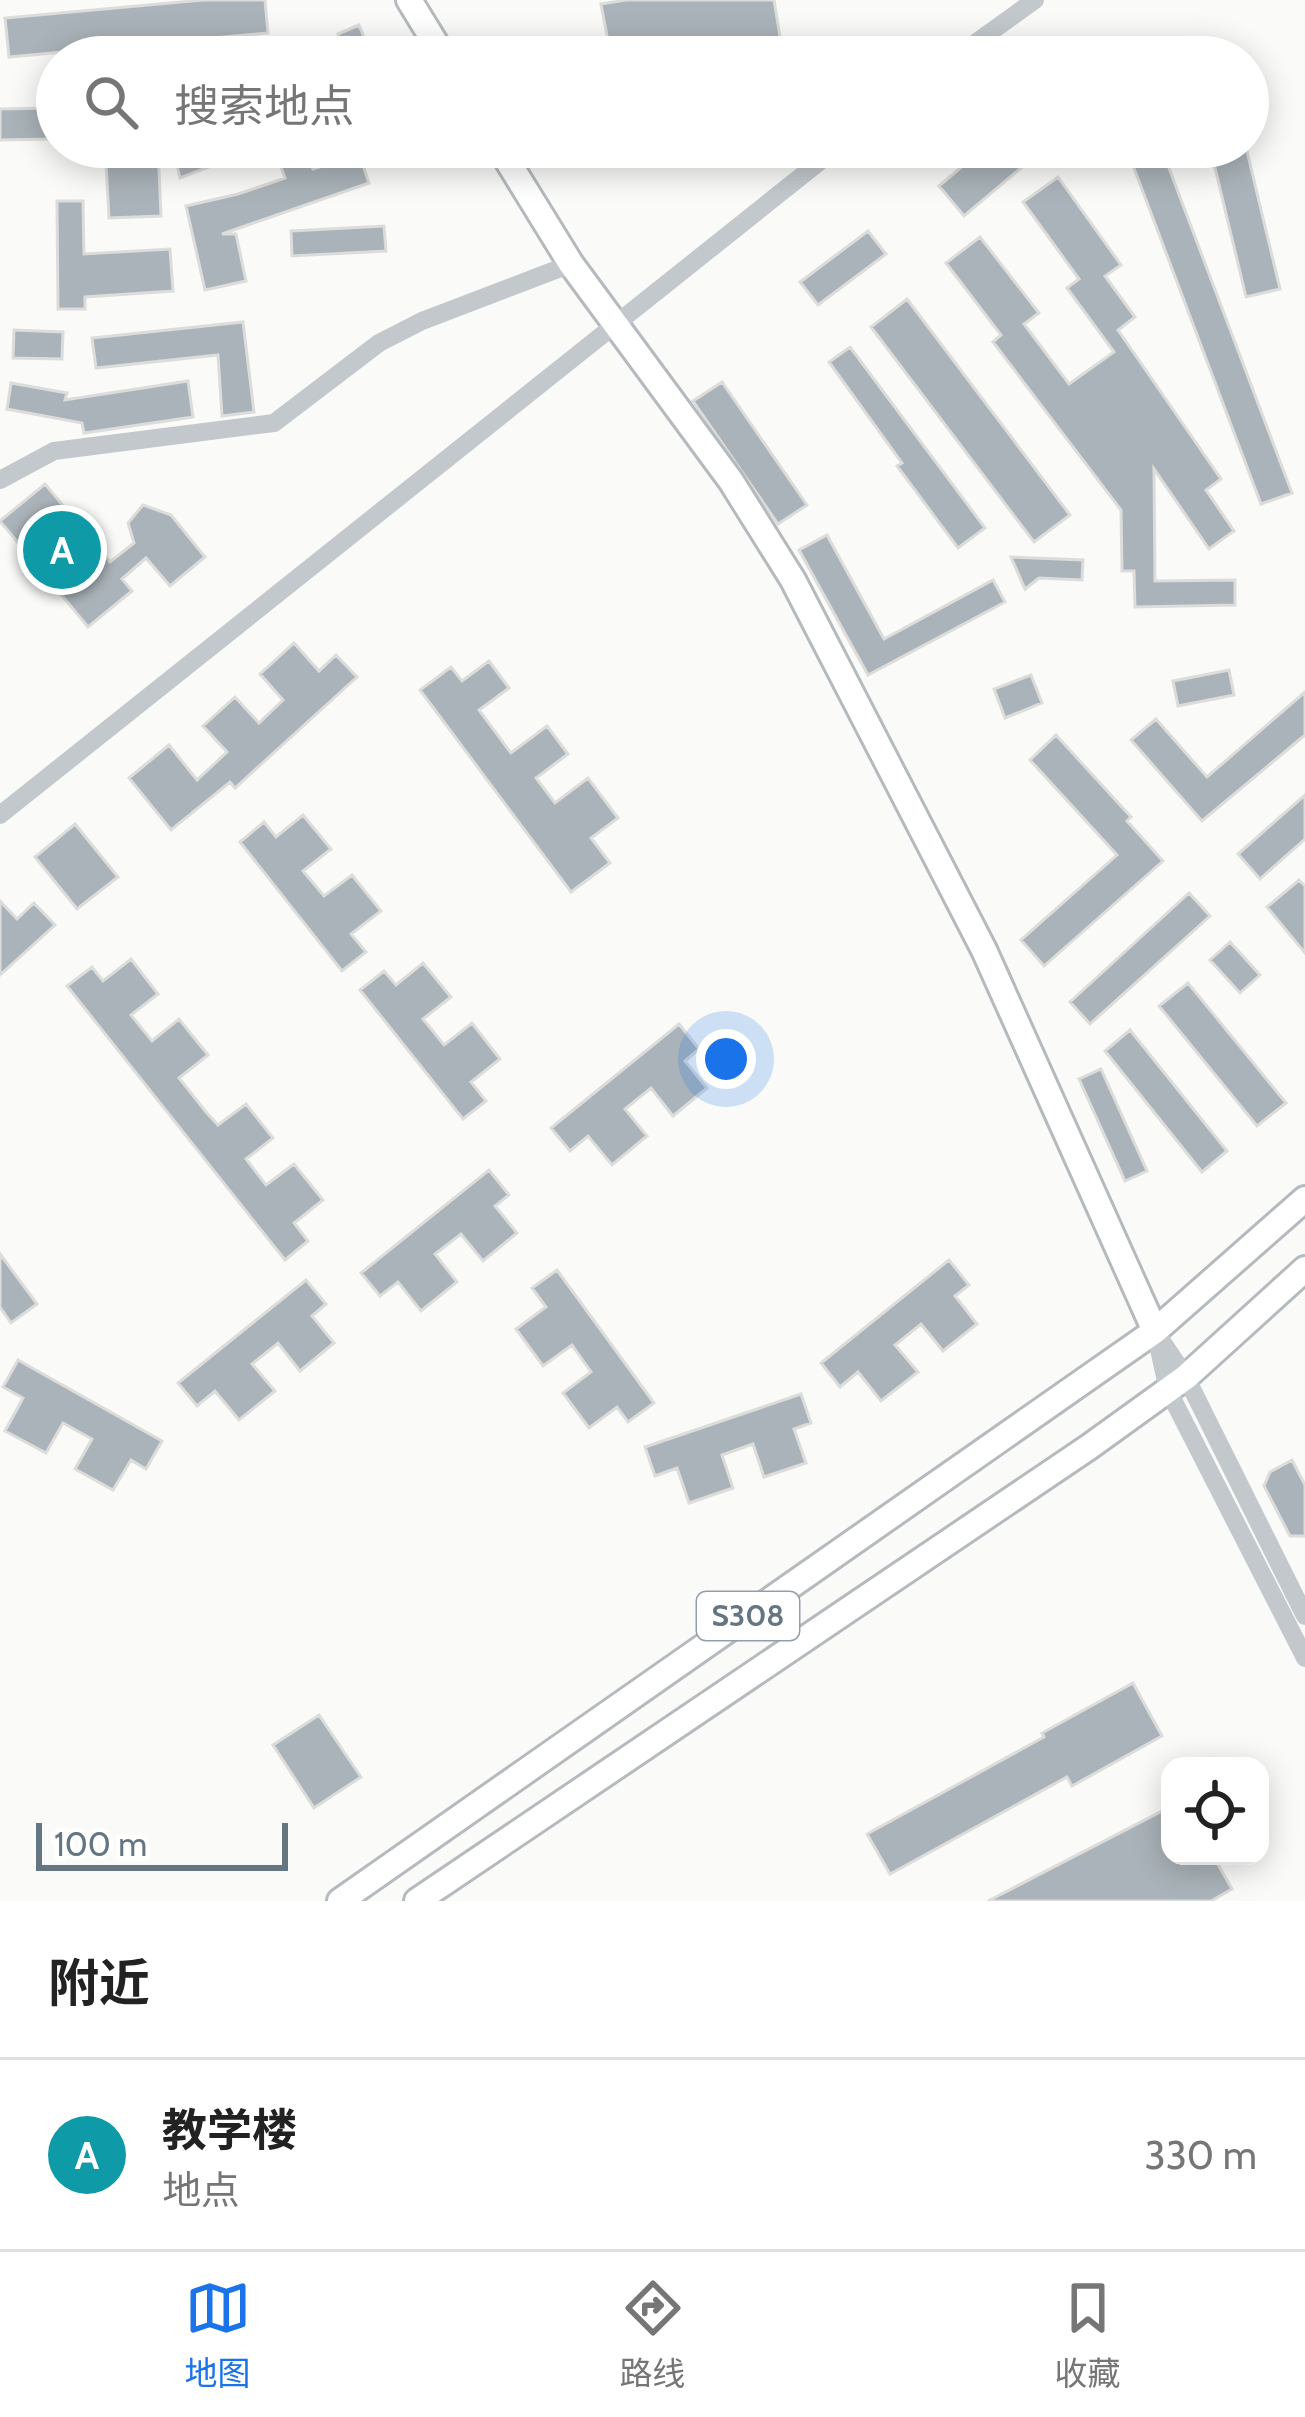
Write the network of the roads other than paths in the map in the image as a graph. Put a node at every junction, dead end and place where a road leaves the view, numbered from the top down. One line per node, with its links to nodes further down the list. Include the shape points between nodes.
1 (410, 0): 3 (main road)
2 (1035, 0): 4 (street)
3 (431, 36)
4 (985, 36)
5 (513, 168): 7 (main road)
6 (812, 168): 8 (street)
7 (571, 264): 8 (main road); 9 (street, via 379,343 274,423 54,452)
8 (615, 324): 10 (street); 13 (main road, via 793,580 984,950)
9 (0, 480)
10 (0, 815)
11 (1305, 1198): 13 (main road, S308)
12 (1305, 1269): 14 (main road, S308)
13 (1155, 1331): 14 (street); 17 (main road, S308)
14 (1177, 1383): 15 (street); 16 (street); 18 (main road, S308)
15 (1305, 1616)
16 (1305, 1658)
17 (340, 1901)
18 (417, 1901)

